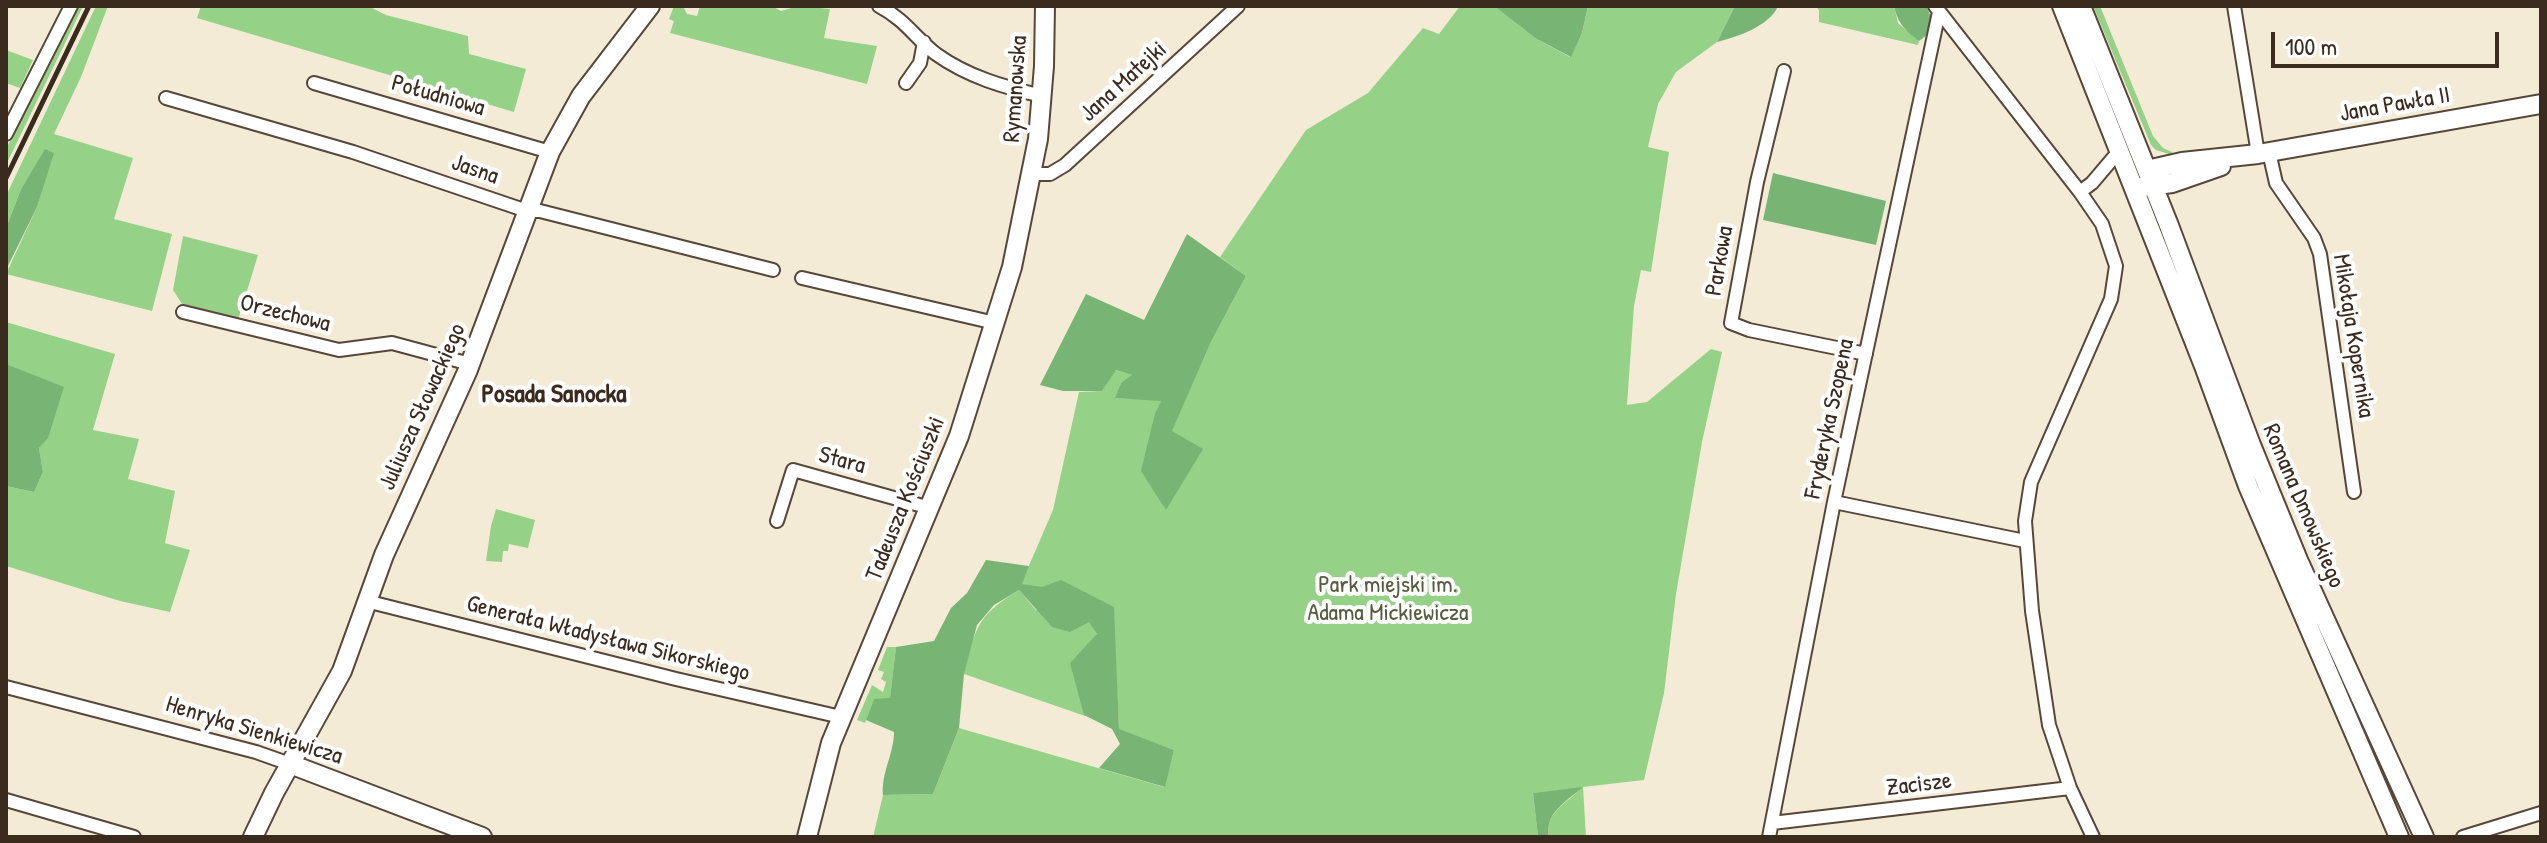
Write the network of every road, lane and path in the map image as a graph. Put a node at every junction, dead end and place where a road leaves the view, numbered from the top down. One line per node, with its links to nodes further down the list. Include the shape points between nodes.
1 (71, 6): 17 (street)
2 (650, 6): 19 (street, Juliusza Słowackiego, via 581,96)
3 (879, 6): 10 (street, via 898,16)
4 (1045, 6): 14 (street, Rymanowska)
5 (1238, 6): 21 (street, Jana Matejki, via 1065,165 1050,174)
6 (2062, 6): 18 (street, Romana Dmowskiego)
7 (2081, 6): 22 (street, Romana Dmowskiego)
8 (2234, 6): 20 (street, Mikołaja Kopernika)
9 (1937, 9): 24 (street); 30 (street, Fryderyka Szopena)
10 (924, 42): 13 (street, via 920,63); 14 (street, via 988,82)
11 (1784, 71): 30 (street, Parkowa, via 1731,323)
12 (314, 83): 19 (street, Południowa)
13 (906, 83)
14 (1042, 96): 21 (street, Rymanowska)
15 (166, 98): 25 (street, Jasna, via 353,152)
16 (2541, 104): 20 (street, Jana Pawła II)
17 (6, 134)
18 (2120, 150): 23 (street, Romana Dmowskiego); 24 (street)
19 (550, 152): 25 (street, Juliusza Słowackiego)
20 (2263, 153): 22 (street, Jana Pawła II); 32 (street, Mikołaja Kopernika, via 2320,254)
21 (1032, 174): 29 (street, Tadeusza Kościuszki)
22 (2151, 179): 23 (street); 52 (street, Romana Dmowskiego, via 2292,545)
23 (2134, 187): 51 (street, Romana Dmowskiego, via 2248,486)
24 (2080, 192): 36 (street, via 2102,224 2116,266 2111,299 2031,482)
25 (527, 211): 26 (street, Jasna); 31 (street, Juliusza Słowackiego)
26 (773, 270)
27 (802, 278): 29 (street)
28 (183, 312): 31 (street, Orzechowa, via 339,350 392,343)
29 (995, 323): 34 (street, Tadeusza Kościuszki)
30 (1866, 354): 33 (street, Fryderyka Szopena)
31 (470, 364): 37 (street, Juliusza Słowackiego)
32 (2354, 492)
33 (1834, 502): 36 (street); 44 (street, Fryderyka Szopena)
34 (930, 508): 35 (street, Stara, via 793,470); 39 (street, Tadeusza Kościuszki)
35 (777, 521)
36 (2025, 541): 41 (street, via 2049,725)
37 (366, 601): 39 (street, Generała Władysława Sikorskiego); 40 (street, Juliusza Słowackiego, via 342,671)
38 (6, 687): 40 (street, Henryka Sienkiewicza)
39 (841, 717): 48 (street, Tadeusza Kościuszki, via 826,755)
40 (290, 764): 46 (street, Juliusza Słowackiego); 47 (street, Henryka Sienkiewicza)
41 (2070, 788): 44 (street, Zacisze); 50 (street)
42 (6, 800): 45 (street)
43 (2541, 813): 53 (street)
44 (1772, 823): 49 (street, Fryderyka Szopena)
45 (134, 837)
46 (253, 837)
47 (482, 837)
48 (807, 837)
49 (1769, 837)
50 (2093, 837)
51 (2399, 837)
52 (2424, 837)
53 (2463, 837)

